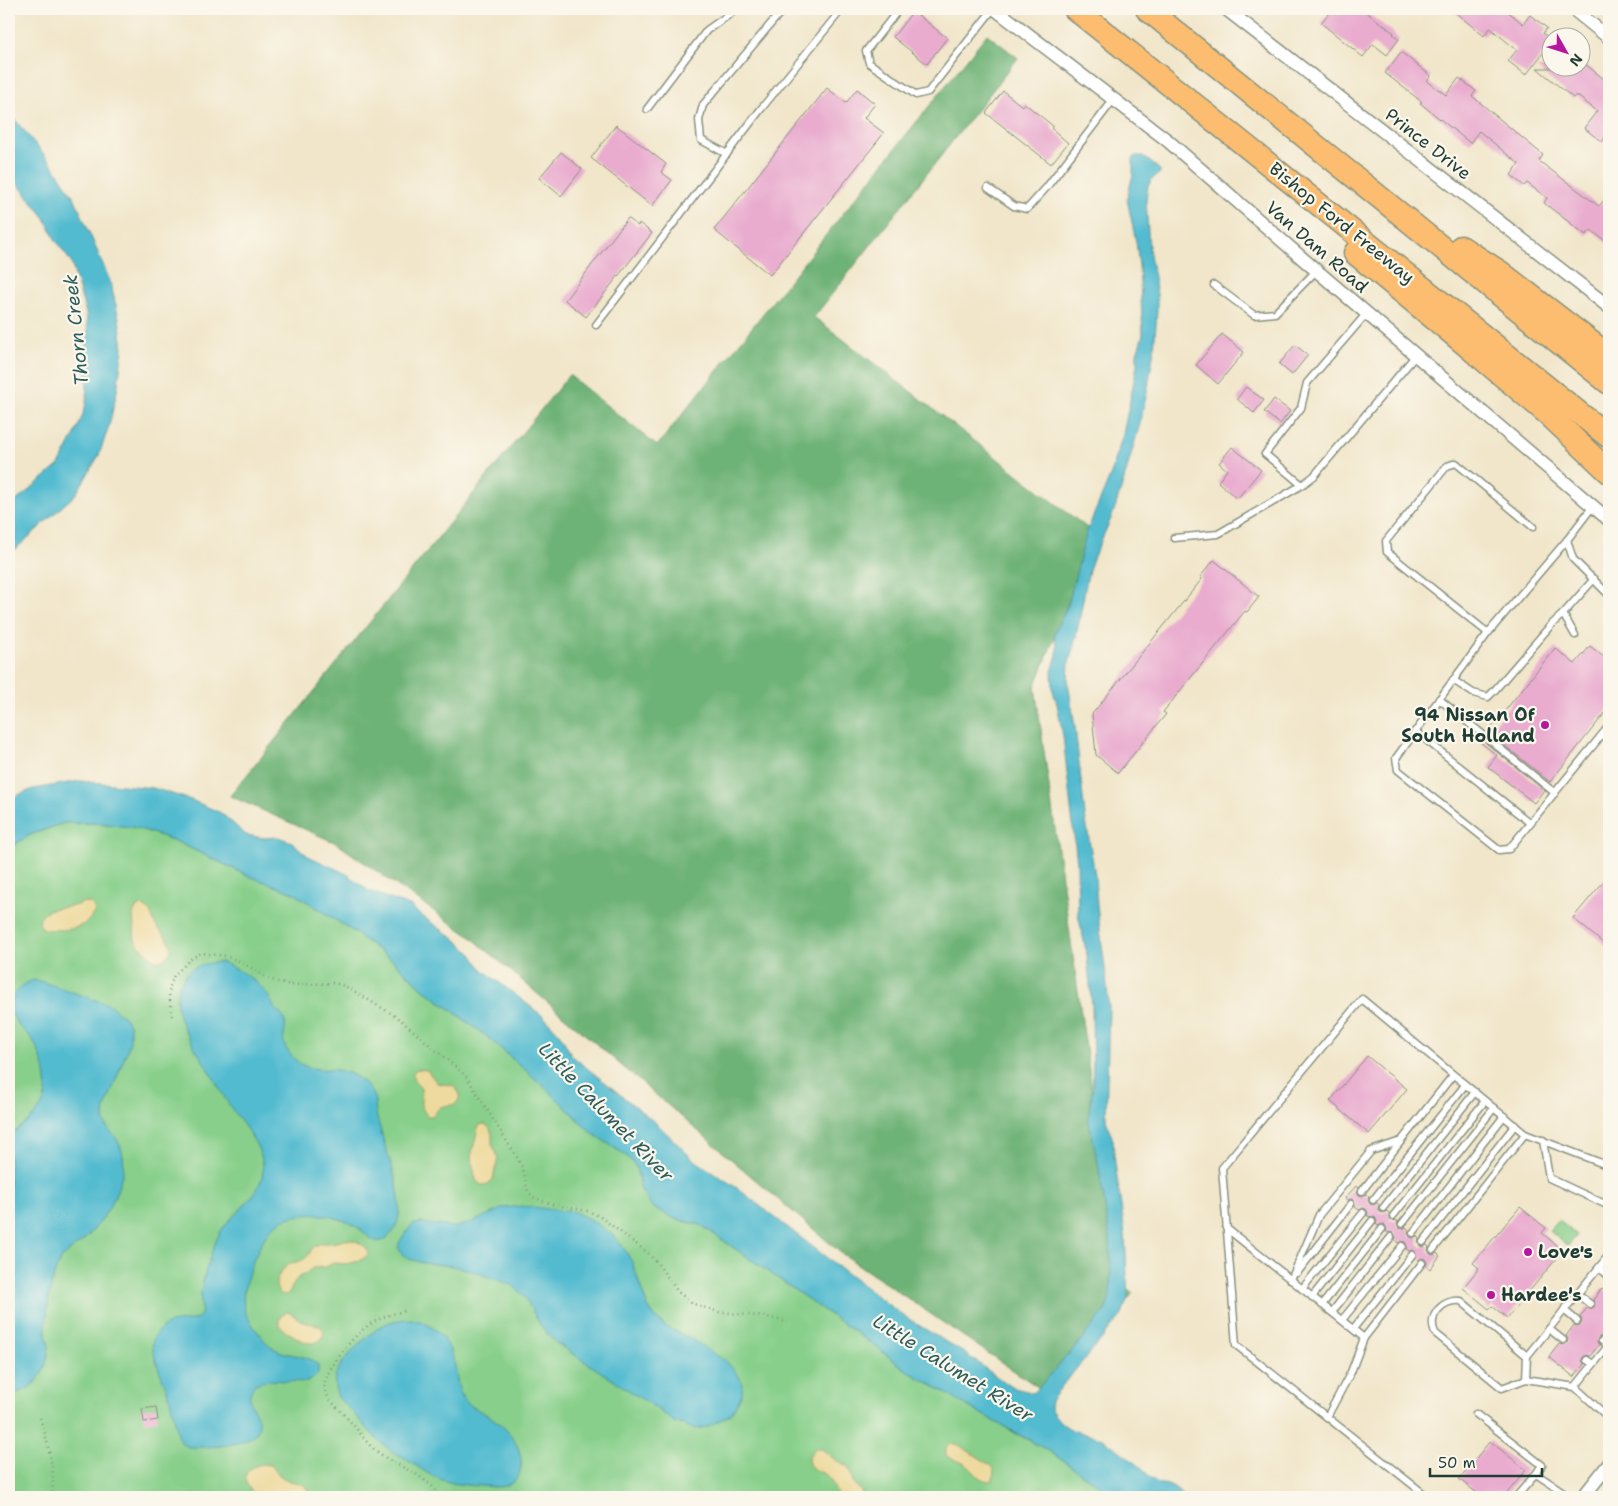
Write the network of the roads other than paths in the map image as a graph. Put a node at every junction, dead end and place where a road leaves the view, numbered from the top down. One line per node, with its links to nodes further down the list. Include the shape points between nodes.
1 (737, 9): 12 (lane, via 707,30)
2 (789, 9): 13 (lane, via 779,14 703,105 699,120 701,140)
3 (842, 9): 13 (lane)
4 (899, 9): 5 (lane, via 866,51 869,63 916,95 928,92)
5 (994, 9): 11 (street, Van Dam Road)
6 (1075, 9): 14 (highway, Bishop Ford Freeway)
7 (1147, 9): 16 (highway)
8 (1226, 9): 19 (street, Prince Drive)
9 (1573, 9): 10 (street)
10 (1609, 38)
11 (1114, 99): 15 (lane, via 1028,209 1014,206); 17 (street, Van Dam Road, via 1167,140)
12 (647, 109)
13 (727, 154): 21 (lane)
14 (1278, 172): 25 (highway, Bishop Ford Freeway); 26 (highway, via 1357,255 1540,408)
15 (988, 188)
16 (1372, 190): 23 (highway, via 1500,272); 24 (highway)
17 (1316, 270): 18 (lane, via 1274,313 1254,315); 20 (street, Van Dam Road)
18 (1214, 285)
19 (1609, 307)
20 (1367, 313): 22 (street, Van Dam Road); 27 (lane, via 1307,383 1301,408 1265,454)
21 (596, 325)
22 (1416, 355): 27 (lane, via 1314,476); 28 (street, Van Dam Road)
23 (1609, 356)
24 (1609, 383)
25 (1609, 437)
26 (1609, 472)
27 (1302, 485): 31 (lane, via 1218,534)
28 (1592, 506): 29 (street, Van Dam Road); 32 (lane)
29 (1609, 520)
30 (1534, 527): 36 (lane, via 1456,463 1447,466 1386,540 1387,552)
31 (1174, 538)
32 (1568, 540): 33 (lane, via 1573,559); 36 (lane)
33 (1594, 580): 34 (lane); 35 (lane)
34 (1609, 595)
35 (1563, 614): 37 (lane); 38 (lane, via 1488,697 1473,693)
36 (1488, 633): 38 (lane)
37 (1575, 635)
38 (1453, 680): 39 (lane)
39 (1439, 699): 41 (lane); 42 (lane)
40 (1609, 726): 42 (lane)
41 (1415, 731): 43 (lane); 43 (lane, via 1396,758 1398,770 1499,850 1509,849)
42 (1555, 793): 43 (lane)
43 (1530, 823)
44 (1453, 1075): 45 (lane); 53 (lane); 64 (lane, via 1362,999 1222,1168)
45 (1465, 1085): 46 (lane); 56 (lane)
46 (1475, 1092): 47 (lane); 59 (lane)
47 (1485, 1101): 48 (lane); 61 (lane)
48 (1494, 1108): 49 (lane); 63 (lane)
49 (1504, 1116): 50 (lane); 66 (lane)
50 (1515, 1125): 51 (lane); 68 (lane)
51 (1525, 1134): 52 (lane); 70 (lane)
52 (1543, 1140): 54 (lane); 58 (lane, via 1549,1178)
53 (1401, 1141): 55 (lane); 76 (lane, via 1371,1150 1319,1215)
54 (1609, 1166)
55 (1362, 1190)
56 (1373, 1200)
57 (1352, 1204): 76 (lane)
58 (1609, 1206)
59 (1383, 1208)
60 (1363, 1213): 77 (lane)
61 (1393, 1216)
62 (1372, 1221): 79 (lane)
63 (1402, 1224)
64 (1226, 1228): 76 (lane); 96 (lane, via 1236,1345)
65 (1382, 1229): 80 (lane)
66 (1413, 1233)
67 (1392, 1237): 83 (lane)
68 (1423, 1242)
69 (1402, 1246): 84 (lane)
70 (1433, 1250)
71 (1412, 1255): 86 (lane)
72 (1609, 1255): 74 (lane)
73 (1422, 1263): 88 (lane)
74 (1599, 1268): 75 (lane); 78 (lane)
75 (1609, 1276)
76 (1291, 1280): 77 (lane)
77 (1302, 1289): 79 (lane)
78 (1577, 1294): 81 (lane); 82 (lane)
79 (1312, 1297): 80 (lane)
80 (1322, 1304): 83 (lane)
81 (1590, 1304)
82 (1564, 1310): 85 (lane); 87 (lane)
83 (1332, 1312): 84 (lane)
84 (1342, 1320): 86 (lane)
85 (1577, 1321)
86 (1353, 1329): 88 (lane)
87 (1549, 1329): 89 (lane); 92 (lane)
88 (1364, 1338): 96 (lane, via 1352,1372)
89 (1562, 1340)
90 (1602, 1341): 91 (lane)
91 (1609, 1345): 94 (lane, via 1590,1362)
92 (1527, 1356): 93 (lane); 93 (lane, via 1461,1301 1446,1302 1432,1319 1435,1333 1502,1388)
93 (1526, 1379): 94 (lane)
94 (1575, 1387): 97 (lane)
95 (1476, 1414): 99 (lane, via 1542,1465)
96 (1327, 1417): 100 (lane)
97 (1609, 1418)
98 (1609, 1464): 103 (street)
99 (1536, 1474): 101 (lane); 102 (lane)
100 (1428, 1497)
101 (1516, 1497)
102 (1571, 1497)
103 (1583, 1497)

